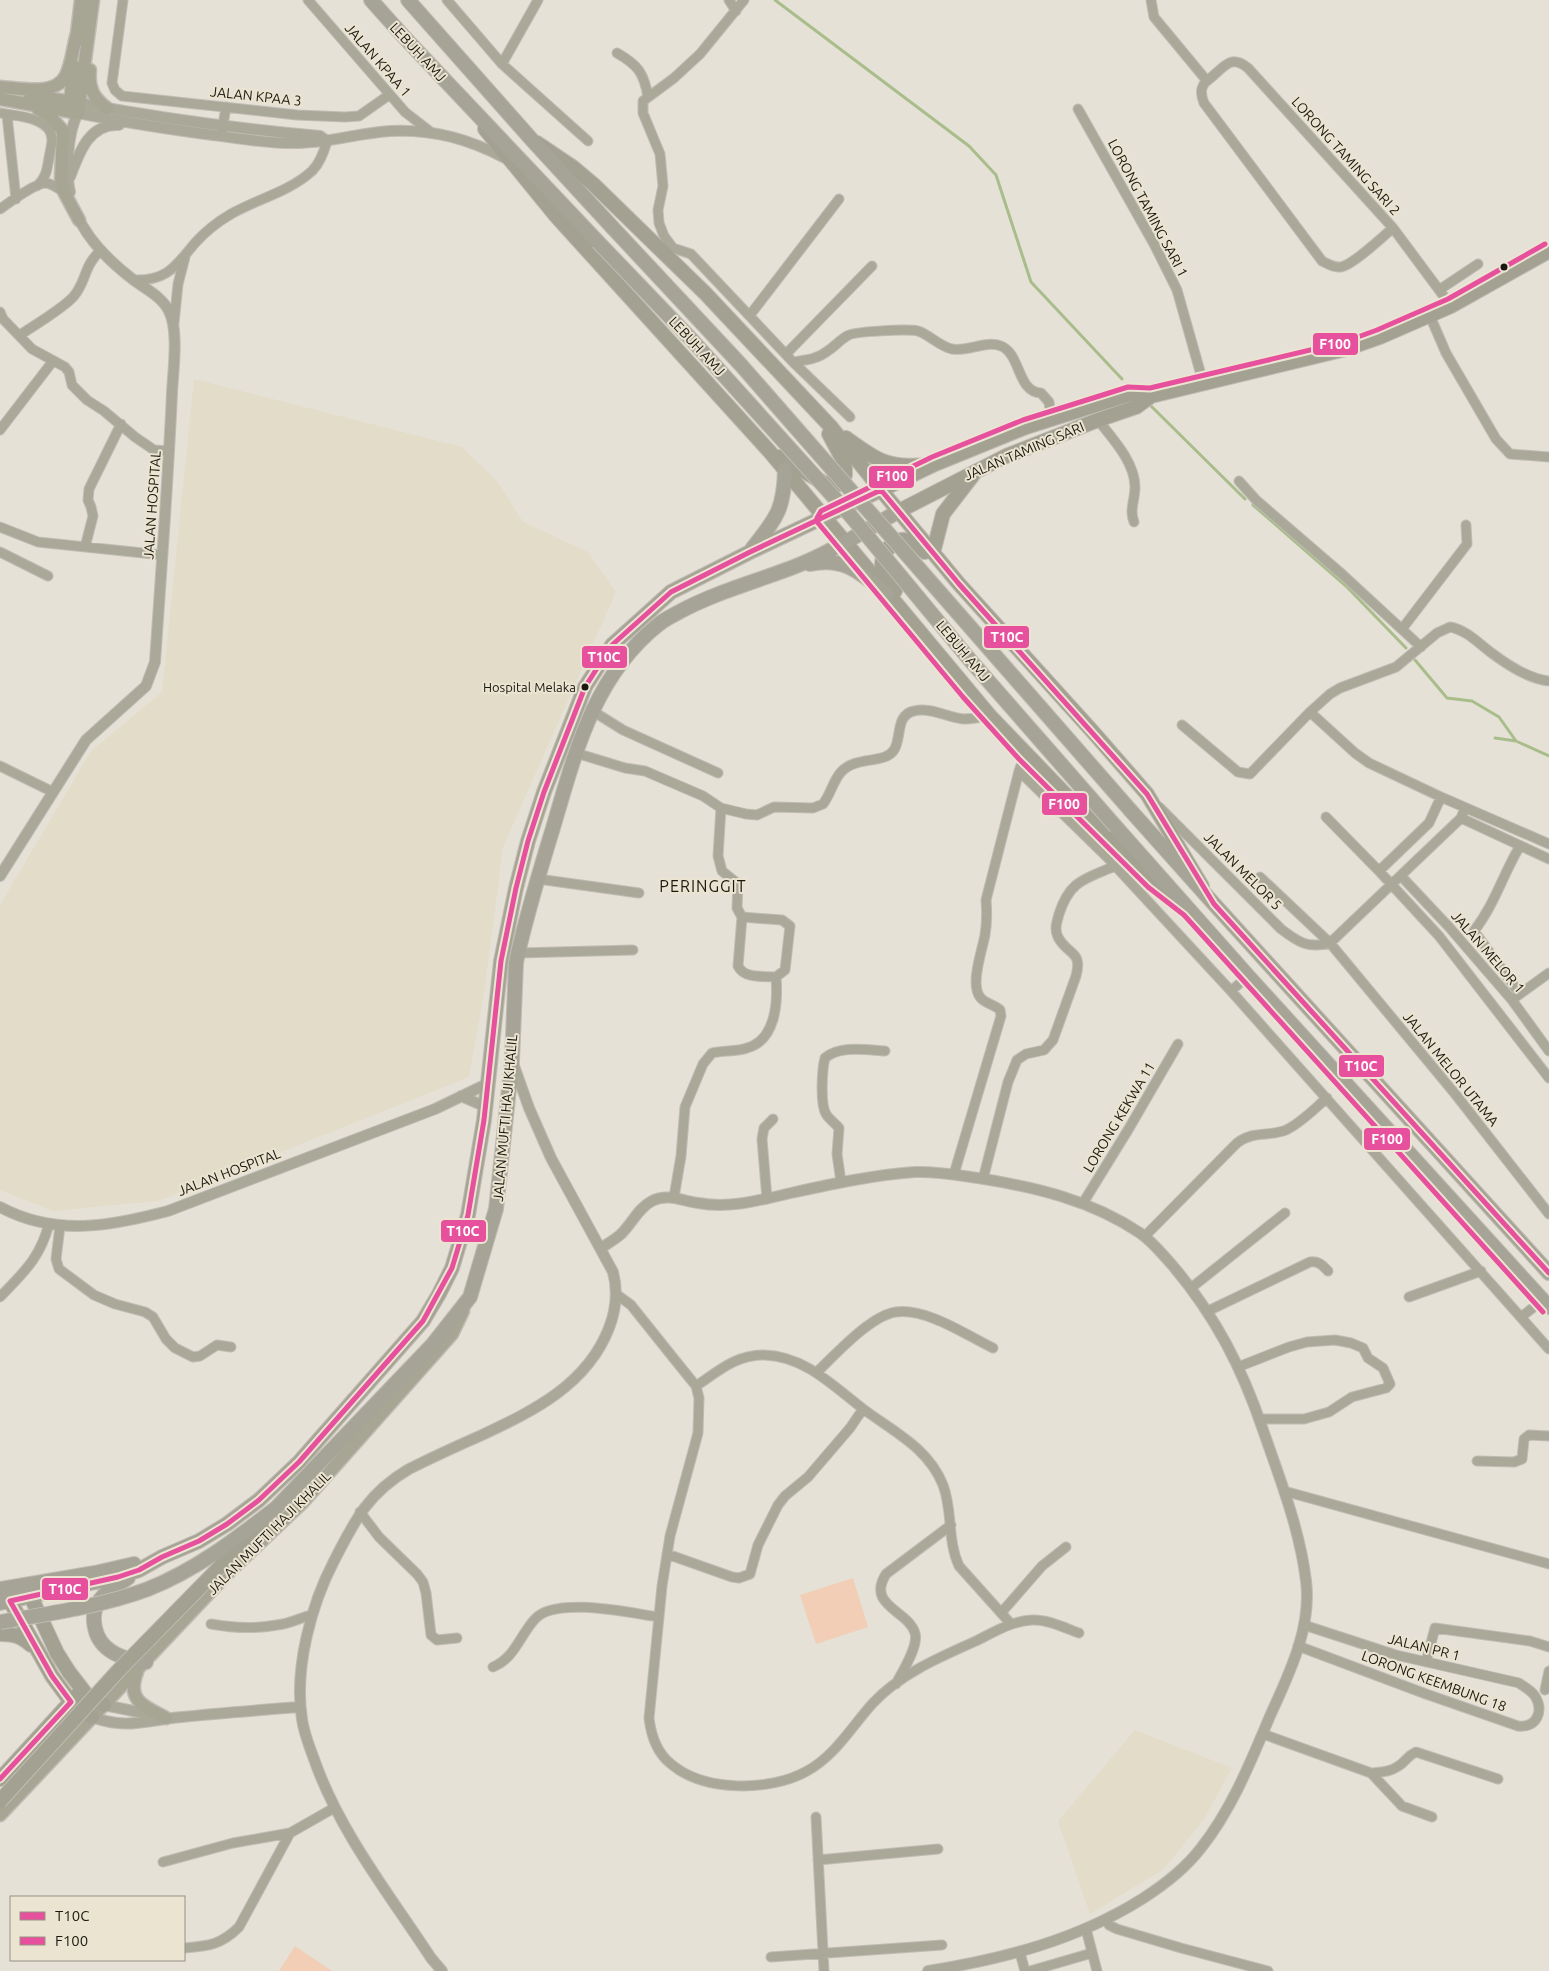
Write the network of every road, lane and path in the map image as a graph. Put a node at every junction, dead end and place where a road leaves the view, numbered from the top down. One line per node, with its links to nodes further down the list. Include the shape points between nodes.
1 (81, 0): 13 (main road)
2 (93, 0): 13 (main road)
3 (123, 0): 23 (street, JALAN KPAA 3, via 112,83 115,90 122,96 135,98)
4 (308, 0): 18 (street, JALAN KPAA 1)
5 (372, 0): 21 (highway, LEBUH AMJ)
6 (408, 0): 31 (highway, LEBUH AMJ)
7 (447, 0): 15 (street)
8 (538, 0): 15 (street)
9 (729, 0): 12 (street)
10 (744, 0): 12 (street)
11 (1151, 0): 16 (street, via 1154,17)
12 (736, 10): 19 (street, via 700,54)
13 (83, 31): 17 (main road, via 67,74 58,84 40,89); 24 (main road, via 92,50 91,89 98,102); 26 (main road)
14 (617, 53): 19 (street, via 643,75)
15 (502, 64): 33 (street)
16 (1207, 81): 43 (street, LORONG TAMING SARI 2, via 1231,61 1240,62 1248,68); 43 (street, via 1203,86 1204,103 1322,260 1332,266 1350,264)
17 (0, 88): 26 (main road)
18 (389, 95): 23 (street, JALAN KPAA 3, via 359,116 346,117); 30 (street, JALAN KPAA 1)
19 (648, 97): 45 (street, via 644,101 643,113 660,154 663,186 659,223)
20 (0, 99): 22 (main road)
21 (466, 102): 34 (main road); 127 (highway, LEBUH AMJ, bridge, via 691,339 850,515 970,660)
22 (22, 103): 26 (main road); 35 (main road, via 44,111 60,125 64,140)
23 (226, 107): 29 (street)
24 (107, 108): 26 (street); 29 (street)
25 (1078, 109): 62 (street, LORONG TAMING SARI 1, via 1177,290)
26 (74, 110): 28 (street); 38 (street)
27 (4, 114): 36 (street, via 35,120 50,132 52,138); 39 (street)
28 (160, 128): 29 (street); 38 (street, via 113,125 96,130 78,157)
29 (222, 132): 32 (street, via 320,136)
30 (432, 133): 32 (street, via 390,131); 34 (street, via 483,146)
31 (532, 140): 45 (main road, via 593,184); 126 (highway, LEBUH AMJ, bridge, via 741,365)
32 (327, 141): 47 (street, via 313,170 288,187 230,214 196,242)
33 (588, 141)
34 (508, 159): 72 (main road)
35 (60, 162): 36 (street, via 56,172); 38 (main road, via 60,179)
36 (47, 166): 37 (street, via 43,180)
37 (37, 186): 38 (street, via 46,183); 39 (street)
38 (66, 188): 42 (main road)
39 (16, 198): 41 (street)
40 (839, 199): 54 (street)
41 (0, 209)
42 (79, 220): 44 (street, JALAN HOSPITAL)
43 (1393, 228): 51 (street, LORONG TAMING SARI 2)
44 (101, 250): 50 (street, JALAN HOSPITAL); 57 (street, via 86,268 83,283 73,298)
45 (669, 251): 54 (street, via 691,254); 64 (main road)
46 (1549, 252): 52 (main road, JALAN TAMING SARI)
47 (185, 257): 50 (street, via 165,274); 58 (street, via 175,304)
48 (1478, 264): 51 (street)
49 (872, 266): 59 (street)
50 (133, 280): 58 (street, JALAN HOSPITAL, via 167,307)
51 (1439, 290): 52 (street, LORONG TAMING SARI 2)
52 (1451, 306): 55 (main road, JALAN TAMING SARI)
53 (0, 312): 56 (street)
54 (750, 315): 59 (street)
55 (1430, 316): 62 (main road, JALAN TAMING SARI, via 1346,349); 73 (street, via 1446,354 1496,439 1510,454)
56 (3, 324): 57 (street)
57 (20, 335): 60 (street, via 32,349)
58 (174, 339): 71 (street, JALAN HOSPITAL)
59 (786, 354): 61 (street)
60 (52, 361): 68 (street, via 65,367 72,385 86,400); 70 (street)
61 (793, 362): 65 (street); 66 (street, via 818,357 848,334 894,330 916,331 953,349 991,344 1001,346 1012,356 1029,388 1049,402)
62 (1203, 382): 63 (main road, JALAN TAMING SARI)
63 (1151, 396): 66 (main road, JALAN TAMING SARI, via 1130,394); 67 (main road, JALAN TAMING SARI, via 1136,407)
64 (817, 412): 69 (main road); 72 (main road, via 844,462 845,475 841,483 824,483)
65 (850, 417)
66 (1051, 418): 74 (main road, JALAN TAMING SARI)
67 (1098, 420): 76 (main road, JALAN TAMING SARI); 81 (street, via 1134,477 1131,515)
68 (121, 424): 71 (street, via 154,450); 85 (street, via 89,489 92,516)
69 (831, 427): 74 (main road, via 869,455 885,462 900,467); 78 (main road)
70 (0, 430)
71 (169, 451): 89 (street, JALAN HOSPITAL)
72 (770, 452): 75 (main road)
73 (1548, 459)
74 (935, 464): 78 (main road, JALAN TAMING SARI)
75 (785, 469): 80 (main road); 87 (highway, via 783,501 777,517)
76 (978, 469): 79 (main road, JALAN TAMING SARI); 88 (main road, via 943,514)
77 (1239, 480): 94 (street, via 1256,500)
78 (881, 490): 79 (main road); 80 (highway, JALAN MUFTI HAJI KHALIL)
79 (898, 512): 84 (highway, JALAN MUFTI HAJI KHALIL); 88 (main road)
80 (824, 518): 84 (main road); 87 (highway, JALAN MUFTI HAJI KHALIL)
81 (1134, 522)
82 (1466, 525): 94 (street, via 1468,544)
83 (0, 527): 85 (street, via 38,542)
84 (844, 542): 90 (highway, JALAN MUFTI HAJI KHALIL); 93 (main road)
85 (86, 547): 89 (street)
86 (0, 552): 91 (street)
87 (750, 552): 145 (highway, JALAN MUFTI HAJI KHALIL, via 671,592 612,645 585,687 528,841 501,961)
88 (933, 553): 92 (main road)
89 (162, 555): 107 (street, JALAN HOSPITAL, via 152,674 146,686 86,740)
90 (794, 567): 93 (highway, via 820,561 841,563 853,568); 98 (highway, JALAN MUFTI HAJI KHALIL, via 690,606 660,623 610,677)
91 (48, 576)
92 (959, 584): 95 (main road, via 913,542 904,539 895,542 882,560 885,577); 108 (main road)
93 (887, 594): 95 (main road)
94 (1402, 629): 96 (street)
95 (929, 644): 100 (main road)
96 (1421, 647): 97 (street, via 1442,629 1458,629 1509,666); 99 (street, via 1396,667 1340,688)
97 (1549, 682)
98 (591, 710): 102 (highway, JALAN MUFTI HAJI KHALIL); 106 (street, via 623,730)
99 (1310, 712): 101 (street, via 1250,774 1238,772); 109 (street, via 1370,763)
100 (990, 716): 103 (main road); 110 (street, via 962,718 911,711 903,718 894,750 889,756 857,761 842,771 823,804 812,808 774,807 757,815)
101 (1182, 725)
102 (576, 753): 110 (street, via 669,780); 123 (highway, JALAN MUFTI HAJI KHALIL)
103 (1025, 754): 105 (street); 116 (main road)
104 (0, 766): 107 (street)
105 (1019, 771): 116 (street); 150 (street, via 986,900 985,935 976,987 982,1000 1000,1010 1001,1016)
106 (718, 773)
107 (53, 792): 120 (street, JALAN HOSPITAL)
108 (1147, 794): 126 (main road); 129 (street, JALAN MELOR 5, via 1281,929 1306,944 1318,946)
109 (1441, 797): 111 (street); 119 (street, via 1429,822)
110 (721, 808): 128 (street, via 718,856 722,871 738,884 737,908)
111 (1465, 808): 113 (street); 114 (street)
112 (1326, 817): 119 (street)
113 (1461, 818): 115 (street); 121 (street)
114 (1549, 844)
115 (1520, 846): 117 (street); 136 (street, via 1487,914 1474,931)
116 (1113, 853): 118 (street); 127 (main road)
117 (1549, 859)
118 (1115, 866): 135 (street); 151 (street, via 1073,886 1066,897 1056,929 1060,940 1077,958 1079,967 1053,1040 1044,1050 1026,1054 1017,1060 1008,1082)
119 (1379, 870): 124 (street)
120 (0, 876)
121 (1401, 876): 124 (street); 137 (street, JALAN MELOR 1)
122 (1260, 877): 129 (street, JALAN MELOR UTAMA)
123 (538, 879): 125 (street); 131 (highway, JALAN MUFTI HAJI KHALIL)
124 (1391, 884): 129 (street); 140 (street, via 1439,936)
125 (639, 893)
126 (1214, 904): 165 (highway, LEBUH AMJ)
127 (1188, 909): 133 (highway, LEBUH AMJ)
128 (742, 918): 134 (street, via 740,971); 134 (street, via 782,920 790,926 785,970)
129 (1330, 942): 158 (street, JALAN MELOR UTAMA)
130 (633, 950): 131 (street)
131 (518, 953): 143 (highway, JALAN MUFTI HAJI KHALIL)
132 (1549, 973): 136 (street)
133 (1248, 976): 135 (street); 171 (highway, LEBUH AMJ)
134 (776, 977): 153 (street, via 775,1010 765,1036 745,1049 712,1053 703,1064 685,1107)
135 (1231, 991): 147 (street)
136 (1520, 994): 137 (street)
137 (1512, 1000): 138 (street, JALAN MELOR 1)
138 (1536, 1034): 140 (street); 142 (street, JALAN MELOR 1)
139 (1178, 1044): 155 (street, LORONG KEKWA 11)
140 (1523, 1044): 144 (street)
141 (885, 1051): 152 (street, via 853,1049 825,1058 822,1105 839,1128 836,1154)
142 (1549, 1051)
143 (512, 1061): 162 (street, via 551,1158); 169 (highway, JALAN MUFTI HAJI KHALIL, via 496,1209)
144 (1549, 1078)
145 (489, 1083): 146 (street, JALAN HOSPITAL); 148 (highway, JALAN MUFTI HAJI KHALIL)
146 (461, 1096): 148 (street); 160 (street, JALAN HOSPITAL, via 435,1109 168,1211 127,1222)
147 (1327, 1098): 161 (street, via 1286,1130 1246,1136 1237,1142); 164 (street)
148 (486, 1107): 190 (highway, JALAN MUFTI HAJI KHALIL, via 468,1215 452,1268 423,1321 299,1462 259,1500 228,1524)
149 (773, 1119): 154 (street, via 764,1128 762,1139)
150 (954, 1174): 151 (street); 152 (street, via 918,1172)
151 (983, 1179): 155 (street, via 1050,1192)
152 (841, 1182): 154 (street)
153 (674, 1198): 154 (street, via 722,1206); 162 (street, via 650,1202 623,1233)
154 (767, 1199)
155 (1083, 1203): 161 (street)
156 (0, 1207): 159 (street, JALAN HOSPITAL, via 14,1215)
157 (1285, 1213): 166 (street)
158 (1549, 1214)
159 (49, 1224): 160 (street, JALAN HOSPITAL); 168 (street, via 38,1253)
160 (60, 1226): 174 (street, via 56,1258 59,1269 94,1295 153,1316 166,1339 193,1357 217,1344)
161 (1145, 1236): 166 (street)
162 (600, 1248): 167 (street, via 613,1272)
163 (1328, 1271): 172 (street, via 1322,1264 1310,1262)
164 (1481, 1271): 170 (street); 173 (street)
165 (1549, 1273)
166 (1191, 1288): 172 (street)
167 (616, 1294): 179 (street, via 631,1305); 186 (street, via 612,1320 600,1348 570,1384 523,1416 409,1468 395,1477)
168 (0, 1297)
169 (470, 1297): 185 (highway, via 433,1344); 210 (main road, JALAN MUFTI HAJI KHALIL, via 452,1334 419,1373 304,1502 230,1572)
170 (1409, 1297)
171 (1546, 1303): 173 (street)
172 (1208, 1311): 177 (street)
173 (1521, 1317): 176 (street)
174 (231, 1347)
175 (993, 1348): 178 (street, via 924,1316 895,1312 855,1336)
176 (1549, 1349)
177 (1238, 1367): 181 (street); 181 (street, via 1289,1347 1335,1340 1364,1348 1368,1358 1383,1368 1390,1384 1352,1397 1329,1412 1304,1419)
178 (816, 1372): 179 (street, via 778,1356 747,1356); 180 (street)
179 (696, 1386): 189 (street, via 700,1409 698,1433)
180 (863, 1409): 187 (street, via 909,1441 934,1468 946,1493); 189 (street, via 808,1477 778,1505 758,1544 750,1574 732,1577)
181 (1259, 1419): 184 (street)
182 (1549, 1436): 183 (street, via 1529,1435 1524,1439 1522,1459 1514,1462)
183 (1477, 1462)
184 (1284, 1491): 191 (street); 202 (street, via 1307,1584)
185 (276, 1508): 199 (highway, bridge, via 215,1554 148,1589 116,1599); 226 (main road, bridge, via 118,1671)
186 (360, 1512): 197 (street, via 326,1577); 205 (street, via 422,1582 431,1636 437,1640)
187 (951, 1525): 196 (street, via 959,1566); 213 (street, via 886,1574 881,1582 885,1601 916,1634 912,1651)
188 (1066, 1547): 196 (street, via 1042,1566)
189 (667, 1554): 198 (street)
190 (162, 1557): 192 (highway); 193 (highway, via 95,1573)
191 (1549, 1564)
192 (140, 1570): 194 (highway, via 91,1585); 210 (highway, via 100,1600 93,1619 97,1636 108,1650)
193 (0, 1589)
194 (31, 1597): 195 (highway); 214 (main road, via 57,1653)
195 (5, 1602): 208 (main road)
196 (1000, 1613): 201 (street)
197 (311, 1616): 200 (street, via 257,1628); 219 (street, via 301,1675)
198 (658, 1617): 211 (street, via 589,1608 550,1610 536,1617 509,1657); 213 (street, via 650,1734 669,1763 684,1774 715,1783 769,1784 790,1780 809,1770 826,1758 874,1702)
199 (0, 1622)
200 (211, 1624)
201 (1011, 1624): 203 (street, via 1034,1620); 213 (street, via 926,1664)
202 (1304, 1625): 206 (street); 209 (street, JALAN PR 1, via 1396,1656)
203 (1079, 1633)
204 (0, 1634): 208 (main road, via 14,1634)
205 (457, 1638)
206 (1298, 1646): 216 (street, LORONG KEEMBUNG 18, via 1518,1726 1532,1725 1536,1720 1538,1704); 222 (street)
207 (1549, 1647): 209 (street, via 1530,1641 1435,1628)
208 (36, 1648): 217 (main road)
209 (1426, 1662): 216 (street, JALAN PR 1, via 1511,1681)
210 (141, 1667): 218 (main road, JALAN MUFTI HAJI KHALIL); 221 (main road, via 132,1688 134,1695 138,1702)
211 (493, 1667)
212 (1549, 1671): 215 (street)
213 (896, 1684)
214 (82, 1690): 217 (main road); 218 (main road, via 89,1698)
215 (1547, 1690): 216 (street)
216 (1535, 1696)
217 (71, 1702): 220 (main road); 225 (main road)
218 (104, 1705): 220 (main road, JALAN MUFTI HAJI KHALIL); 221 (street)
219 (300, 1707): 221 (street); 227 (street, via 304,1733)
220 (92, 1717): 221 (street, via 127,1725); 228 (main road, JALAN MUFTI HAJI KHALIL)
221 (166, 1718)
222 (1263, 1734): 223 (street); 235 (street, via 1228,1809 1199,1852 1166,1883)
223 (1371, 1773): 224 (street, via 1398,1767 1408,1755 1416,1752); 230 (street, via 1402,1806)
224 (1498, 1779)
225 (0, 1780)
226 (0, 1801)
227 (334, 1808): 231 (street); 243 (street)
228 (0, 1815)
229 (816, 1817): 233 (street)
230 (1432, 1817)
231 (290, 1832): 234 (street); 238 (street, via 239,1927 218,1943)
232 (938, 1849): 233 (street)
233 (818, 1860): 241 (street)
234 (163, 1862)
235 (1106, 1920): 236 (street); 249 (street, via 1117,1929)
236 (1086, 1929): 239 (street); 240 (street)
237 (942, 1945): 241 (street)
238 (185, 1948)
239 (1020, 1953): 245 (street); 246 (street)
240 (1092, 1953): 247 (street); 248 (street)
241 (824, 1954): 242 (street); 244 (street)
242 (772, 1957)
243 (442, 1971)
244 (824, 1971)
245 (928, 1971)
246 (1024, 1971)
247 (1030, 1971)
248 (1097, 1971)
249 (1268, 1971)

